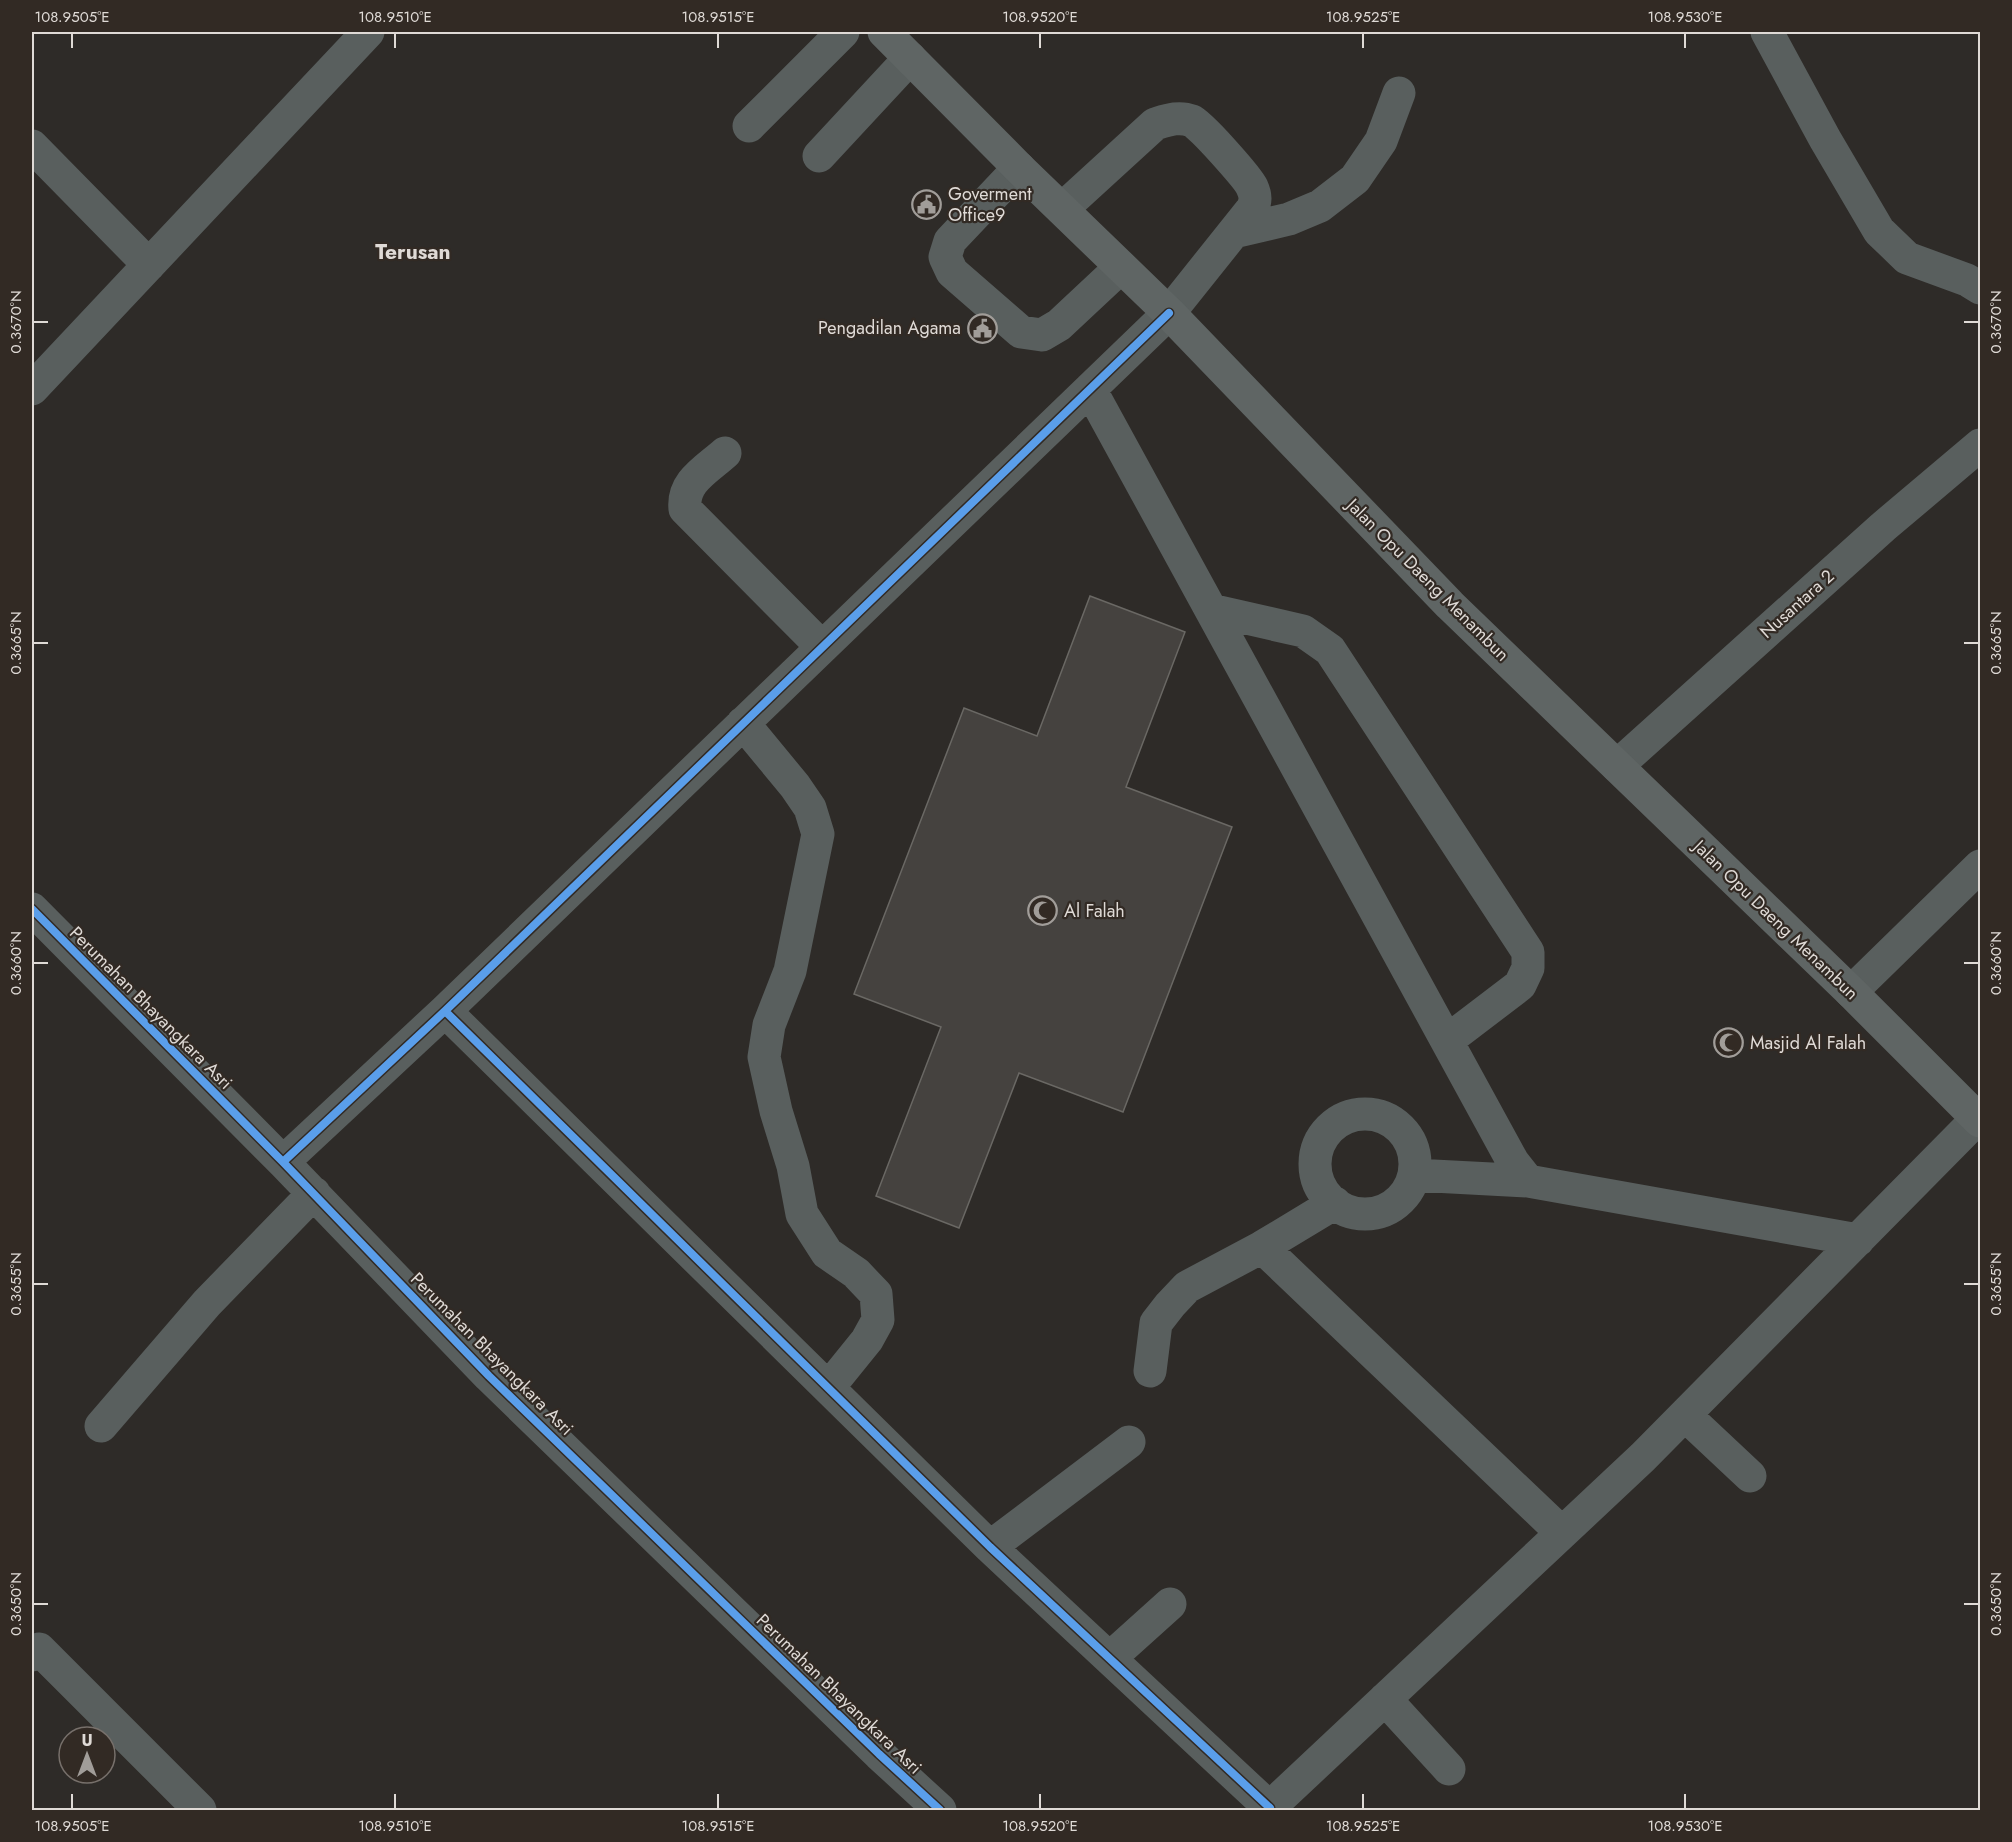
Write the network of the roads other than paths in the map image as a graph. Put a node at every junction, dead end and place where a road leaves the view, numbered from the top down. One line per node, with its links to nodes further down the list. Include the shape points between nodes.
1 (368, 32): 13 (street)
2 (843, 32): 7 (street)
3 (887, 32): 5 (highway, Jalan Opu Daeng Menambun)
4 (1767, 32): 15 (street, via 1879,231 1907,258)
5 (910, 58): 9 (street); 10 (highway, Jalan Opu Daeng Menambun)
6 (1400, 93): 12 (street, via 1381,141 1355,179 1320,206 1289,219)
7 (749, 126)
8 (32, 146): 13 (street)
9 (819, 156)
10 (1020, 168): 11 (highway, Jalan Opu Daeng Menambun); 14 (street, via 950,242 945,257 952,272 1021,333 1042,335 1059,326)
11 (1062, 209): 12 (street, via 1155,124 1183,118 1195,122 1252,185 1256,199); 14 (highway, Jalan Opu Daeng Menambun)
12 (1234, 232): 16 (street)
13 (149, 265): 17 (street)
14 (1121, 267): 16 (highway, Jalan Opu Daeng Menambun)
15 (1980, 288)
16 (1168, 313): 18 (street); 24 (highway, Jalan Opu Daeng Menambun, via 1450,605)
17 (32, 389)
18 (1090, 389): 21 (street); 22 (street)
19 (1980, 445): 24 (street, Nusantara 2)
20 (725, 453): 22 (street, via 692,482 684,496 685,509)
21 (1211, 610): 29 (street); 29 (street, via 1303,630 1330,650 1528,952 1528,968 1520,985)
22 (822, 646): 23 (street)
23 (743, 723): 28 (street); 39 (street, via 810,808 818,834 790,971 769,1025 764,1057 802,1214 827,1253 856,1273 876,1294 878,1320 867,1340)
24 (1617, 766): 27 (highway, Jalan Opu Daeng Menambun)
25 (1980, 866): 27 (street)
26 (32, 909): 31 (street, Perumahan Bhayangkara Asri)
27 (1851, 992): 30 (highway, Jalan Opu Daeng Menambun)
28 (445, 1011): 31 (street); 39 (street)
29 (1448, 1040): 33 (street, via 1513,1162)
30 (1979, 1120): 36 (street)
31 (283, 1162): 34 (street, Perumahan Bhayangkara Asri)
32 (1414, 1175): 33 (street); 35 (street, via 1396,1203 1370,1214 1341,1209); 35 (street, via 1415,1152 1400,1127 1375,1114 1346,1116 1323,1134 1314,1161 1321,1189)
33 (1528, 1181): 36 (street)
34 (314, 1193): 41 (street, via 207,1303); 53 (street, Perumahan Bhayangkara Asri, via 489,1376)
35 (1335, 1203): 37 (street)
36 (1858, 1240): 40 (street)
37 (1262, 1247): 38 (street, via 1187,1287 1170,1305 1156,1323); 44 (street)
38 (1150, 1371)
39 (828, 1387): 45 (street)
40 (1685, 1415): 43 (street); 44 (street)
41 (101, 1426)
42 (1129, 1442): 45 (street)
43 (1750, 1476)
44 (1562, 1533): 49 (street)
45 (990, 1547): 48 (street)
46 (1170, 1604): 48 (street)
47 (34, 1648): 52 (street)
48 (1110, 1658): 51 (street)
49 (1385, 1699): 50 (street); 51 (street)
50 (1449, 1769)
51 (1268, 1809)
52 (200, 1810)
53 (940, 1810)

